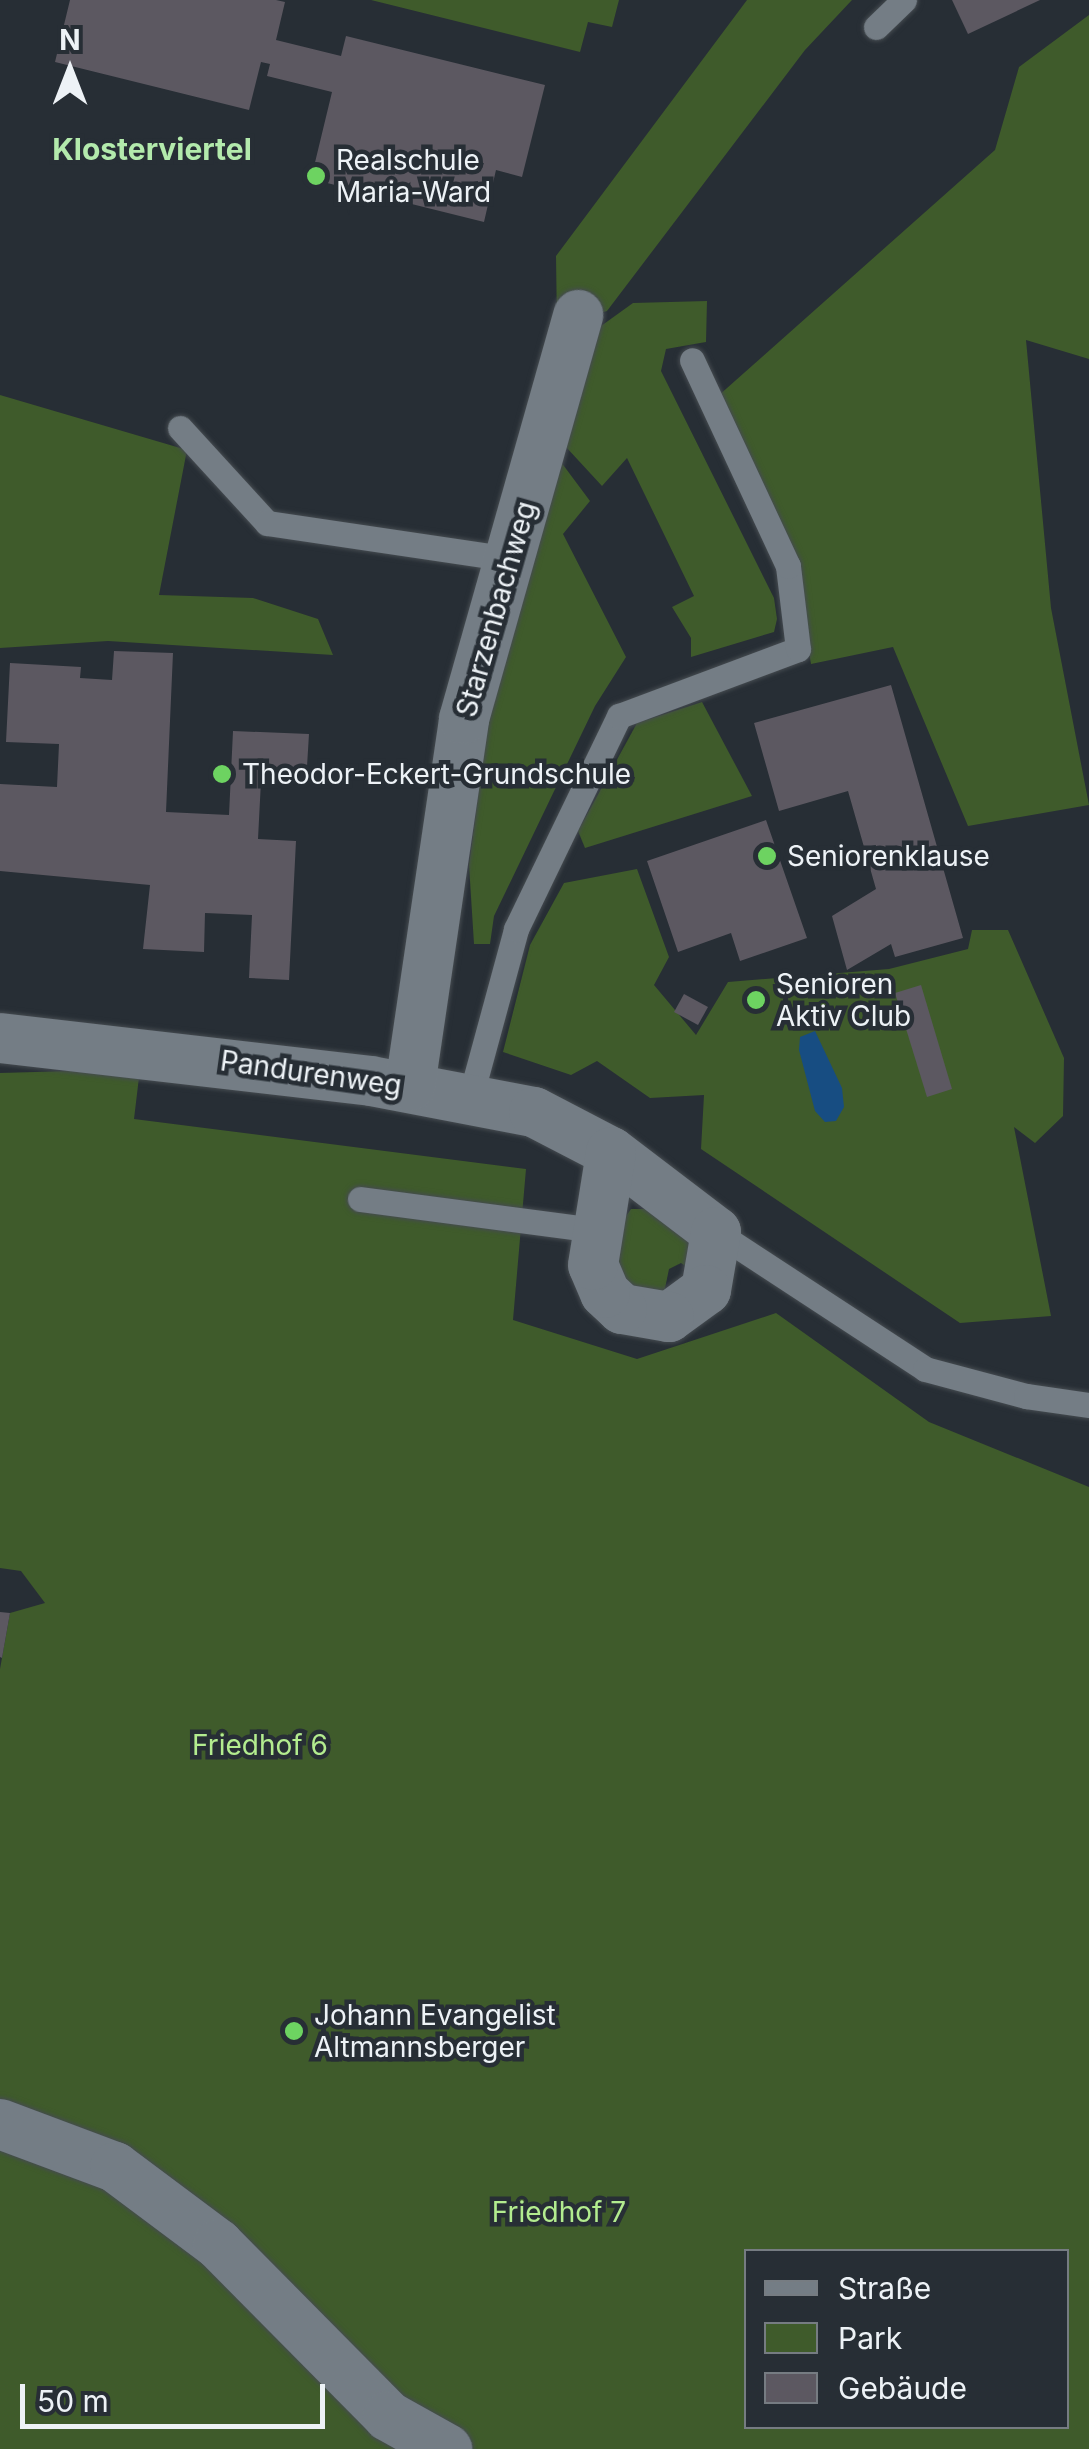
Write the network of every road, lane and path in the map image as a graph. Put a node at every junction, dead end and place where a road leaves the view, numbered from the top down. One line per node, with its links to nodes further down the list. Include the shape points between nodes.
1 (904, 0): 2 (lane)
2 (876, 27)
3 (578, 315): 6 (street, Starzenbachweg)
4 (692, 360): 9 (lane, via 788,566 798,648 619,716 516,928)
5 (180, 428): 6 (lane, via 267,524)
6 (510, 559): 8 (street, Starzenbachweg, via 464,719)
7 (0, 1038): 8 (street, Pandurenweg)
8 (410, 1086): 9 (street, Pandurenweg)
9 (471, 1095): 10 (street, Pandurenweg, via 534,1112)
10 (611, 1152): 12 (street); 13 (street, Pandurenweg)
11 (360, 1199): 12 (lane)
12 (596, 1230): 13 (street, via 593,1265 605,1293 645,1318 668,1317 706,1290)
13 (716, 1232): 14 (lane, Pandurenweg, via 925,1368 1026,1396)
14 (1089, 1405)
15 (0, 2124): 16 (street, via 115,2167 218,2244 388,2416)
16 (447, 2449)

